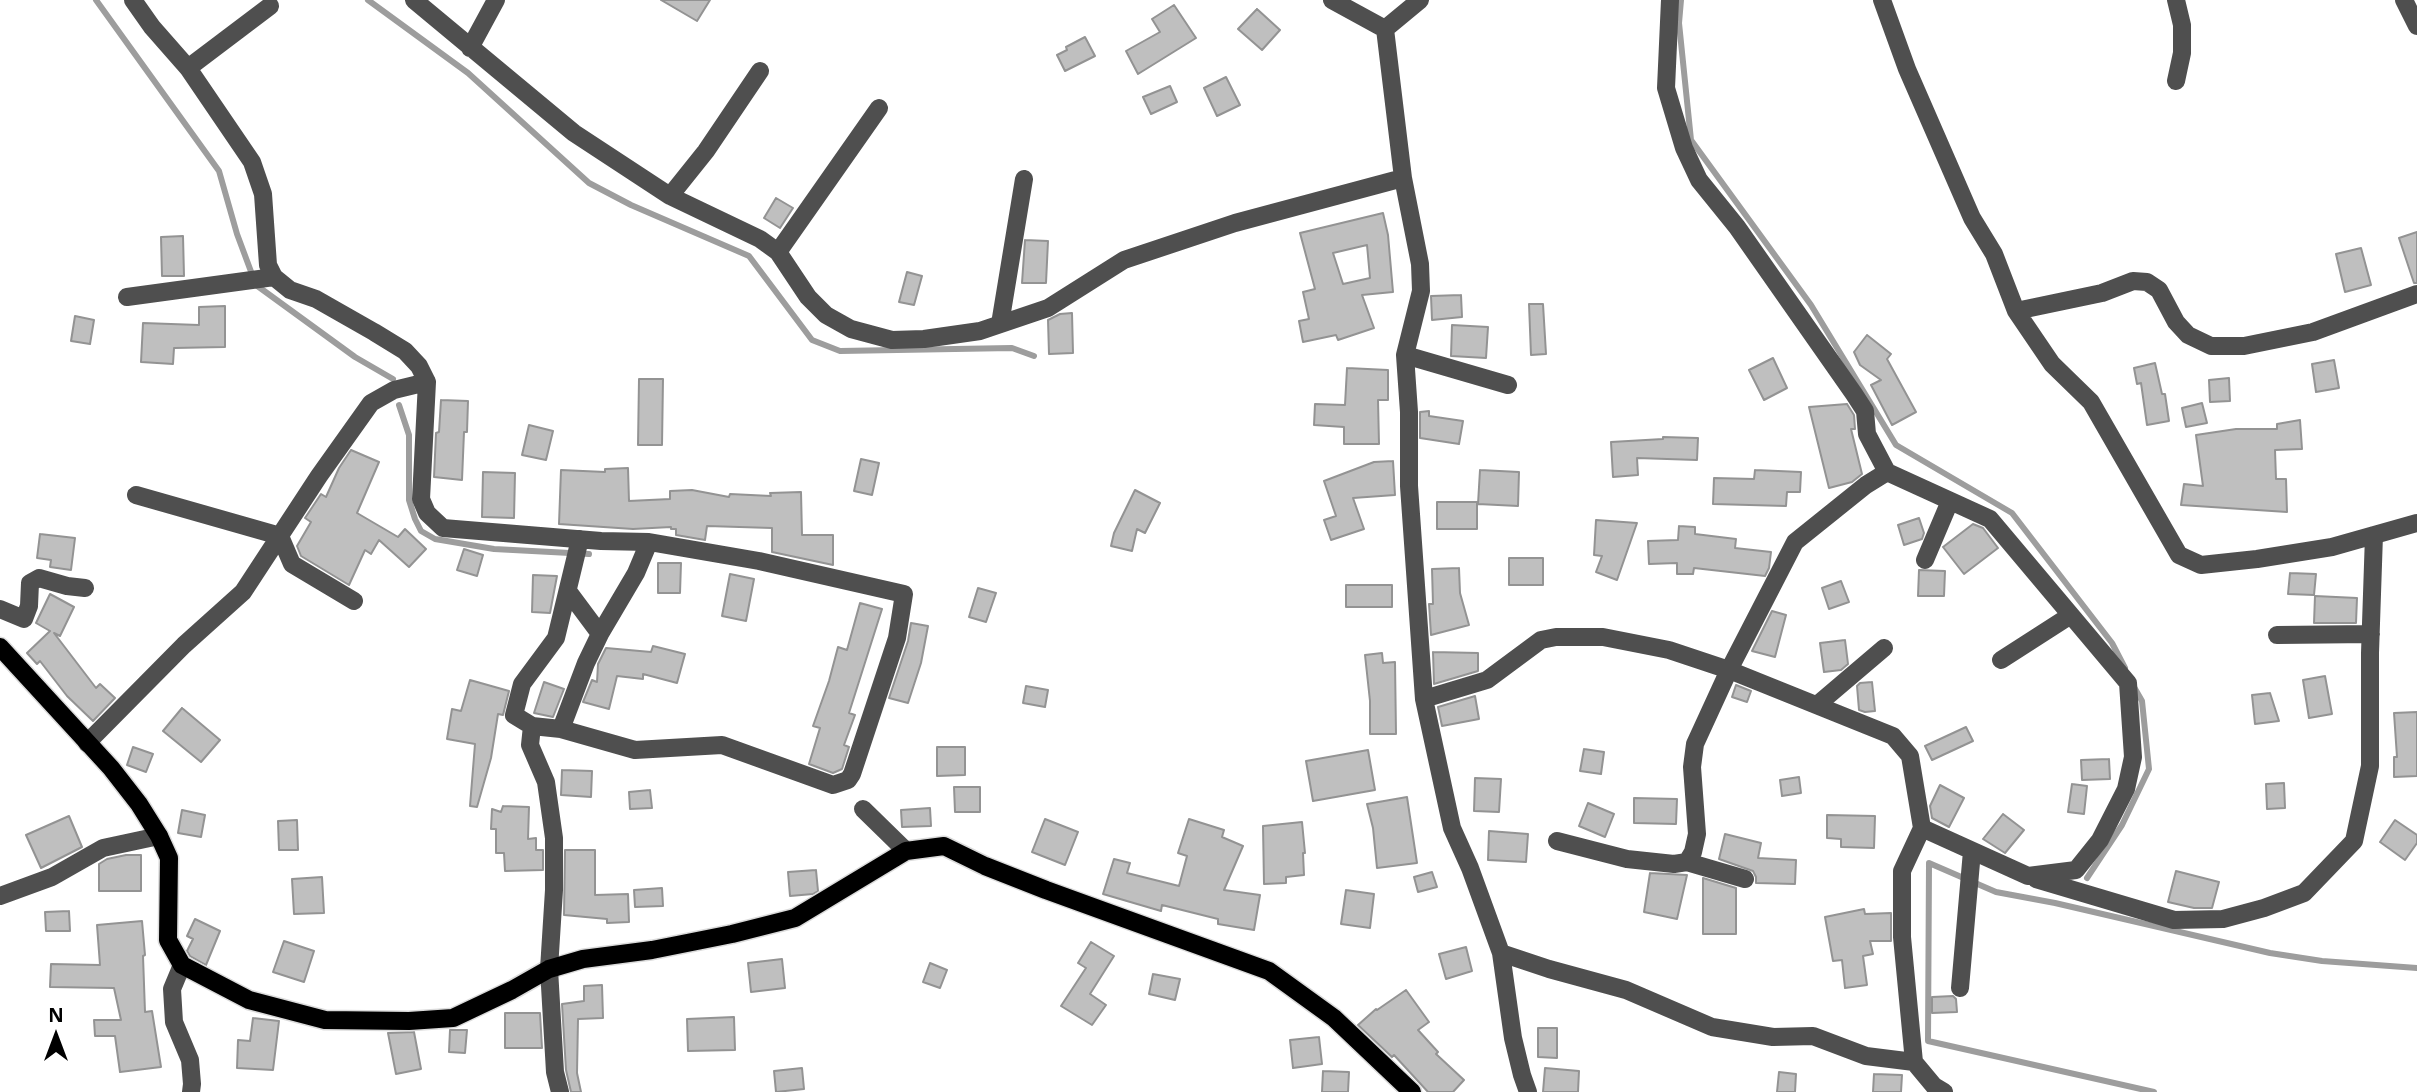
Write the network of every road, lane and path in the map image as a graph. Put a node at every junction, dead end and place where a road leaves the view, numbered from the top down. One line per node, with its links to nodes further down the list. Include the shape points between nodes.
1 (133, 0): 14 (street)
2 (414, 0): 13 (street)
3 (496, 0): 13 (street)
4 (1332, 0): 12 (street)
5 (1420, 0): 12 (street)
6 (1670, 0): 30 (street, via 1666,89 1684,148 1699,180 1865,411 1867,434)
7 (1882, 0): 25 (street, via 1907,69)
8 (2176, 0): 16 (street, via 2182,25)
9 (2404, 0): 11 (street)
10 (270, 6): 14 (street)
11 (2417, 26)
12 (1385, 29): 18 (street)
13 (470, 48): 20 (street, via 574,134)
14 (188, 68): 22 (street, via 252,162 263,194 268,265)
15 (760, 71): 20 (street)
16 (2176, 81)
17 (879, 108): 21 (street)
18 (1403, 178): 26 (street, via 1235,223 1124,260 1048,308); 27 (street, via 1420,264 1420,291)
19 (1024, 179): 26 (street)
20 (670, 196): 21 (street)
21 (778, 252): 26 (street, via 808,297 851,329 892,340 924,339)
22 (274, 278): 24 (street); 28 (street, via 405,351)
23 (2417, 294): 25 (street, via 2313,332 2244,346 2211,346 2188,335 2159,290 2147,282 2133,281 2102,293)
24 (127, 297)
25 (2016, 311): 34 (street, via 2052,364 2091,402 2179,555 2201,565 2332,547)
26 (1000, 324)
27 (1405, 355): 29 (street); 51 (street)
28 (427, 382): 35 (street, via 394,390 371,403); 36 (street, via 421,499 426,513 443,528)
29 (1508, 385)
30 (1887, 472): 32 (street); 50 (street, via 1795,542)
31 (136, 495): 35 (street)
32 (1950, 501): 38 (street); 43 (street, via 1990,519)
33 (2417, 523): 34 (street)
34 (2374, 535): 45 (street)
35 (280, 536): 41 (street, via 292,564); 55 (street, via 243,593 184,645)
36 (580, 539): 37 (street); 40 (street)
37 (649, 542): 44 (street); 54 (street, via 904,594 897,638 852,774 833,785 722,744 635,750)
38 (1925, 560)
39 (85, 588): 42 (street, via 39,578 30,583 24,619)
40 (568, 591): 44 (street); 53 (street, via 556,638 522,684 514,715)
41 (354, 601)
42 (0, 609)
43 (2071, 615): 49 (street); 63 (street, via 2128,683 2133,757 2121,799 2100,840 2076,870)
44 (600, 634): 54 (street)
45 (2371, 634): 46 (street); 63 (street, via 2370,766 2354,841 2304,893 2223,919 2174,920)
46 (2277, 635)
47 (0, 647): 55 (main road)
48 (1884, 648): 52 (street)
49 (2001, 660)
50 (1729, 670): 51 (street, via 1669,650 1603,638 1556,637 1541,640 1487,680); 52 (street); 62 (street, via 1695,744 1692,767 1697,834)
51 (1424, 699): 66 (street, via 1452,828)
52 (1817, 705): 57 (street, via 1893,736 1910,756)
53 (532, 726): 54 (street); 68 (street, via 530,744 546,782 554,838)
54 (561, 729)
55 (88, 743): 58 (main road, via 139,804)
56 (863, 809): 60 (street)
57 (1922, 828): 61 (street); 70 (street, via 1902,871 1902,937)
58 (159, 836): 65 (street, via 103,848 52,877); 67 (main road, via 169,858 168,940)
59 (1557, 841): 62 (street, via 1627,859)
60 (906, 850): 68 (main road, via 795,918); 73 (main road, via 944,846 1046,890 1269,971 1334,1018)
61 (1972, 851): 63 (street); 69 (street)
62 (1687, 862): 64 (street)
63 (2028, 876)
64 (1745, 878)
65 (0, 896)
66 (1502, 953): 70 (street, via 1626,990 1712,1027 1773,1037 1813,1036 1866,1056); 74 (street, via 1513,1038)
67 (182, 965): 68 (main road, via 249,1000 326,1020 409,1021 453,1018); 71 (street, via 172,989 174,1022 190,1060)
68 (549, 969): 72 (street)
69 (1960, 988)
70 (1914, 1062): 75 (street)
71 (191, 1092)
72 (560, 1092)
73 (1412, 1092)
74 (1528, 1092)
75 (1944, 1092)

